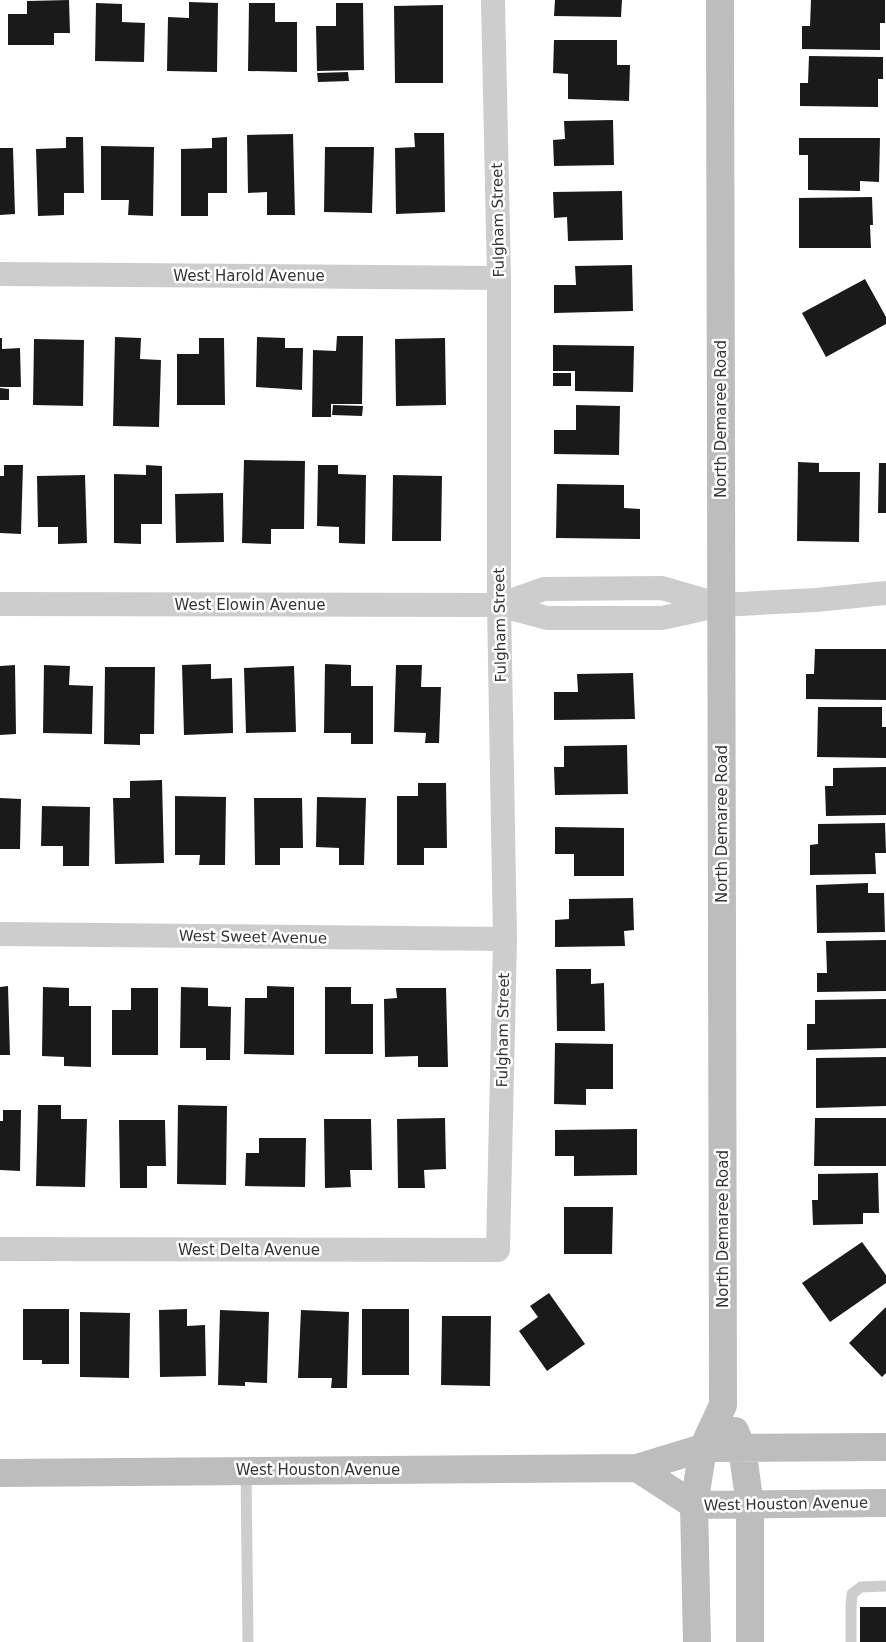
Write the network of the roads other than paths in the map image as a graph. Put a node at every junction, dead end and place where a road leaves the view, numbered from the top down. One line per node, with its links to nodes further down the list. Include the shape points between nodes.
1 (493, 0): 4 (street, Fulgham Street)
2 (720, 0): 8 (main road, North Demaree Road)
3 (0, 274): 4 (street, West Harold Avenue)
4 (499, 278): 7 (street, Fulgham Street)
5 (886, 593): 8 (street, West Elowin Avenue)
6 (0, 604): 7 (street, West Elowin Avenue)
7 (499, 605): 8 (street, West Elowin Avenue, via 546,618 662,618); 10 (street, Fulgham Street)
8 (721, 605): 13 (main road, North Demaree Road)
9 (0, 934): 10 (street, West Sweet Avenue)
10 (505, 939): 12 (street, Fulgham Street)
11 (0, 1249): 12 (street, West Delta Avenue)
12 (498, 1250)
13 (723, 1405): 15 (main road, North Demaree Road); 16 (main road)
14 (886, 1447): 16 (main road, West Houston Avenue)
15 (703, 1448): 16 (main road, West Houston Avenue); 17 (main road, West Houston Avenue); 21 (main road, North Demaree Road)
16 (742, 1448): 22 (main road)
17 (637, 1468): 18 (main road, West Houston Avenue); 21 (main road, West Houston Avenue)
18 (246, 1471): 19 (main road, West Houston Avenue); 24 (lane)
19 (0, 1473)
20 (886, 1503): 22 (main road, West Houston Avenue)
21 (694, 1505): 22 (main road, West Houston Avenue); 25 (main road, North Demaree Road)
22 (750, 1505): 26 (main road)
23 (886, 1586): 27 (lane, via 861,1586 852,1594)
24 (248, 1642)
25 (697, 1642)
26 (750, 1642)
27 (851, 1642)

